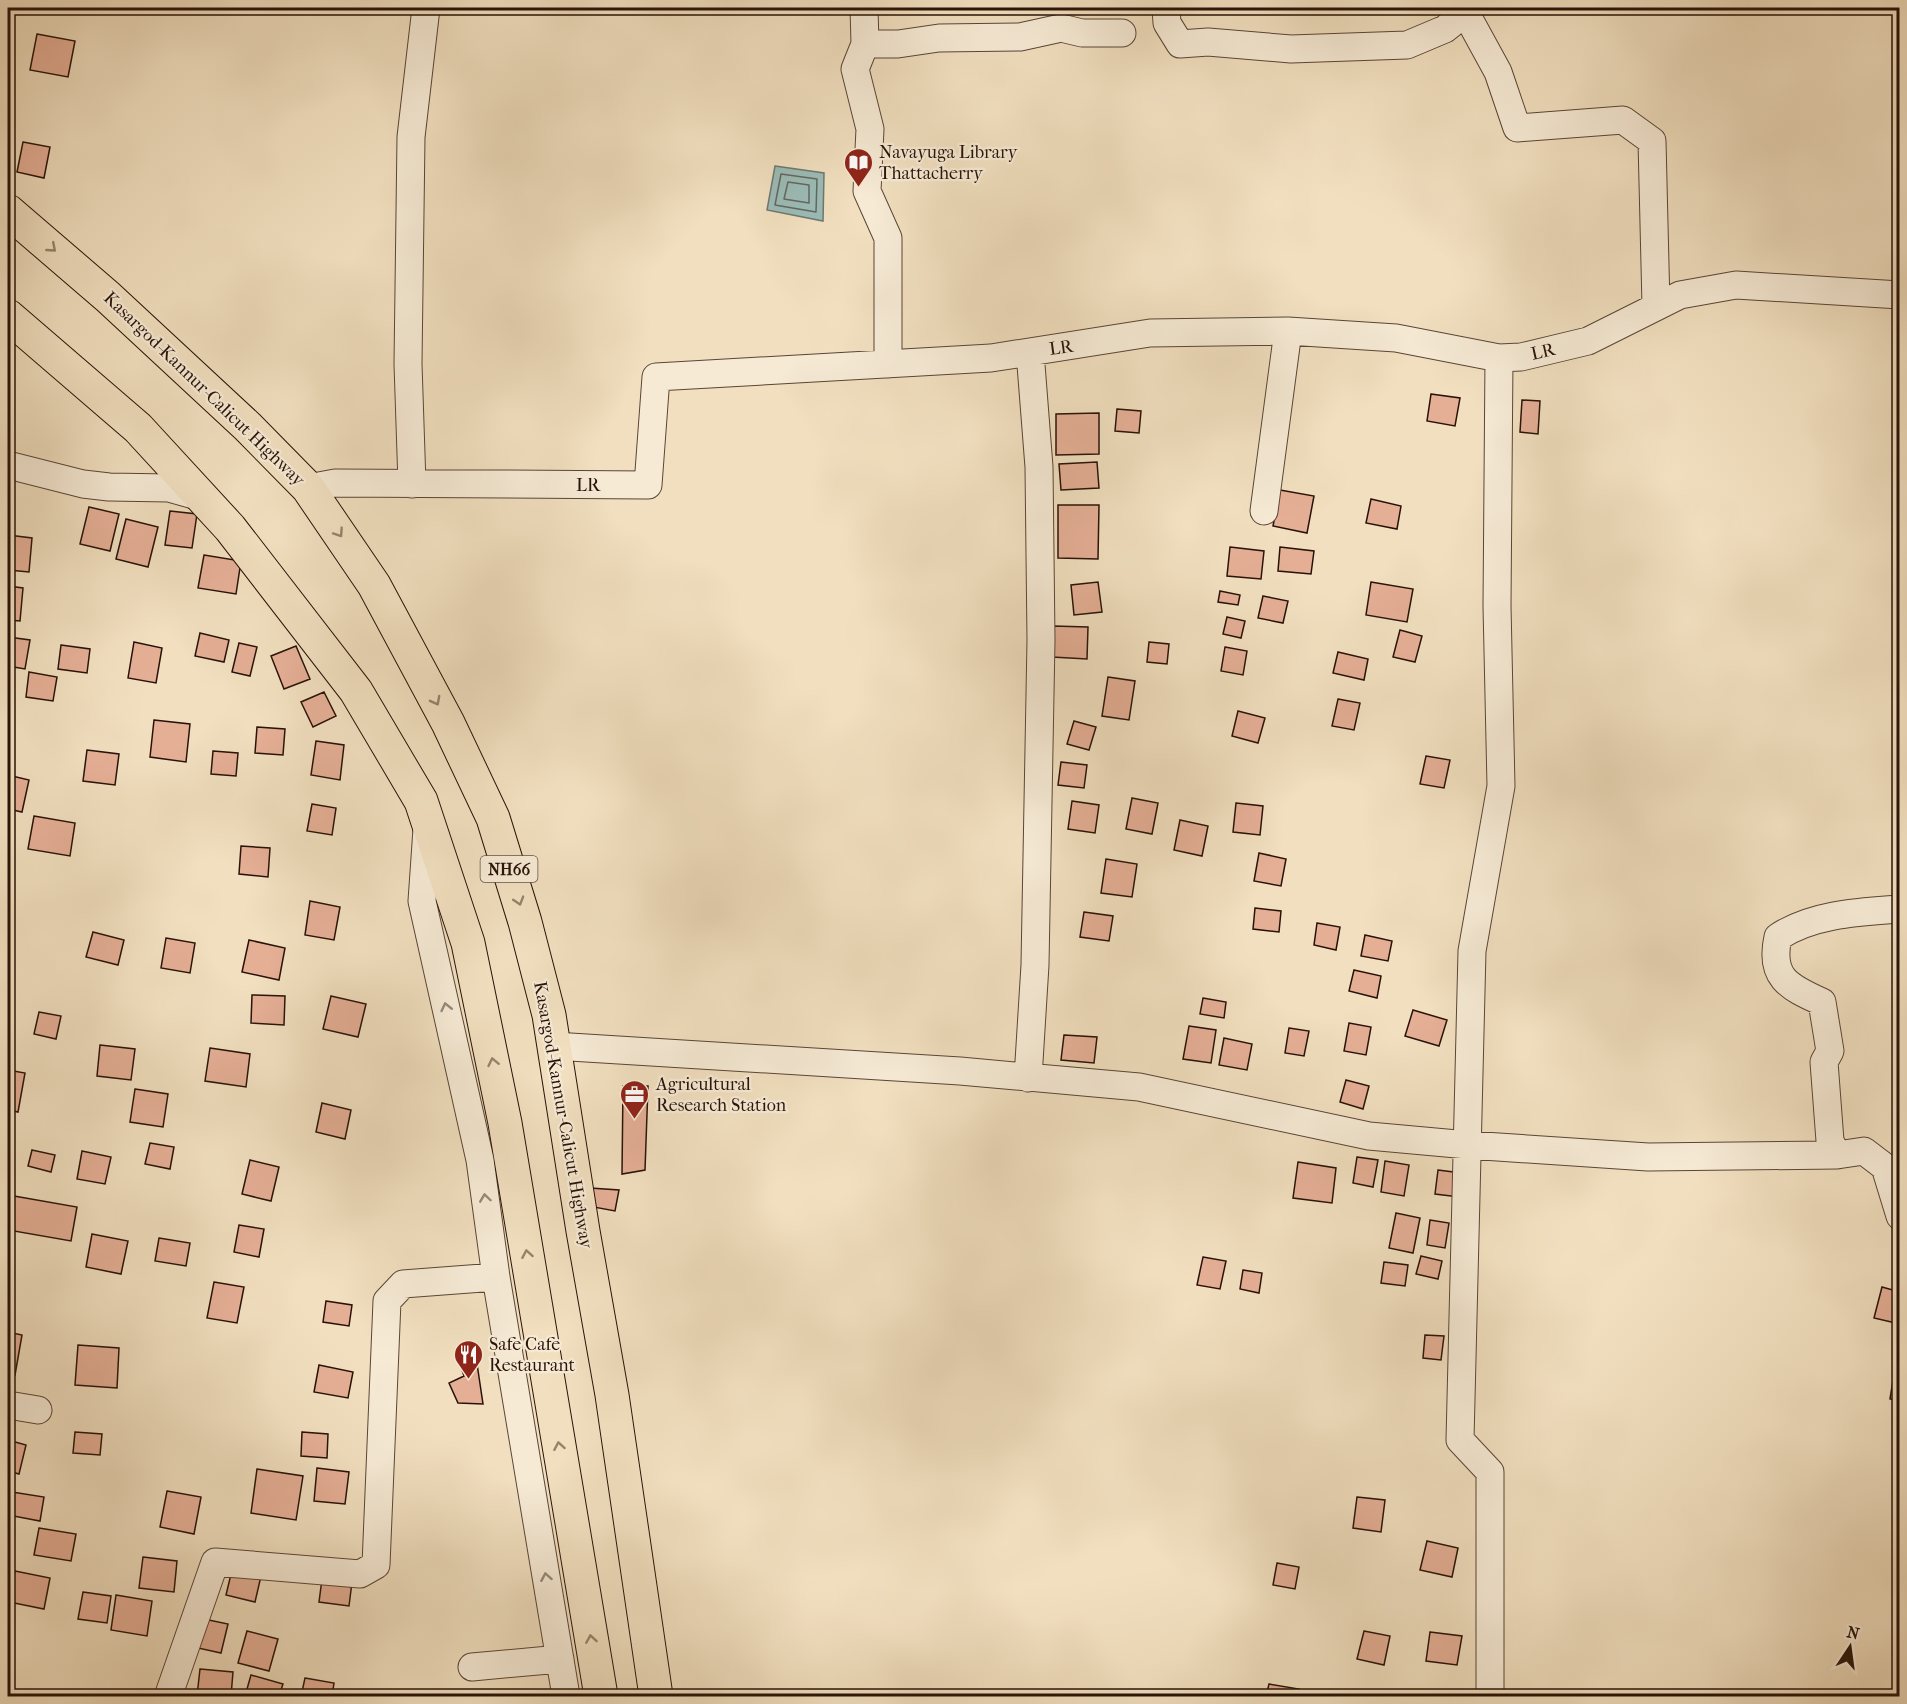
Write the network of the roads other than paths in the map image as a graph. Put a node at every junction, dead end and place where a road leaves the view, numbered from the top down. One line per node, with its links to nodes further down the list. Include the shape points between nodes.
1 (426, 8): 16 (street, via 411,137 408,364)
2 (864, 8): 6 (street)
3 (1167, 8): 4 (street, via 1167,23 1180,44 1208,42 1291,49 1407,45 1445,29)
4 (1464, 10): 9 (street, via 1498,72 1518,128 1623,120 1652,141)
5 (1122, 33): 6 (street, via 1082,33 1061,28 1020,37)
6 (864, 44): 14 (street, via 855,69 870,129 867,191 888,238)
7 (8, 211): 17 (highway, Kasargod-Kannur-Calicut Highway / NH66, one-way to 17, via 108,297)
8 (1899, 295): 9 (street, LR, via 1737,285 1680,295)
9 (1656, 306): 13 (street, LR, via 1588,341 1521,357)
10 (8, 316): 18 (highway, via 138,428)
11 (1288, 331): 12 (street, LR, via 1150,333); 13 (street, LR, via 1396,338); 19 (street)
12 (1030, 352): 14 (street, LR); 23 (street, via 1039,467 1041,640 1035,965)
13 (1499, 358): 24 (street, via 1497,606 1501,786 1472,951)
14 (888, 364): 16 (street, LR, via 656,377 648,485)
15 (8, 465): 18 (street, via 83,484 169,488)
16 (412, 484): 17 (street, LR, via 335,483)
17 (308, 488): 22 (highway, Kasargod-Kannur-Calicut Highway / NH66, one-way to 22, via 374,585 448,723 493,818 525,922)
18 (201, 497): 20 (highway, via 230,528 356,691 421,801)
19 (1264, 511)
20 (428, 821): 28 (street, one-way to 20, via 480,1160 422,901); 35 (highway, one-way to 20, via 505,1123 468,943)
21 (1899, 909): 25 (street, via 1824,919 1795,926 1778,937 1774,958 1782,978 1822,1002 1830,1051 1824,1062 1830,1141)
22 (554, 1046): 23 (street); 36 (highway, Kasargod-Kannur-Calicut Highway / NH66, via 618,1429)
23 (1028, 1078): 24 (street, via 1139,1087 1369,1136)
24 (1467, 1144): 25 (street, via 1648,1158); 37 (street, via 1460,1440 1490,1472)
25 (1837, 1155): 26 (street, via 1864,1151)
26 (1892, 1164): 27 (street)
27 (1899, 1216)
28 (496, 1277): 31 (street, one-way to 28); 33 (street, via 403,1284 387,1301 376,1565 360,1574 215,1562)
29 (8, 1404): 30 (street)
30 (38, 1410)
31 (560, 1659): 32 (street); 34 (street)
32 (472, 1666)
33 (172, 1696)
34 (566, 1696)
35 (601, 1696)
36 (656, 1696)
37 (1490, 1696)

